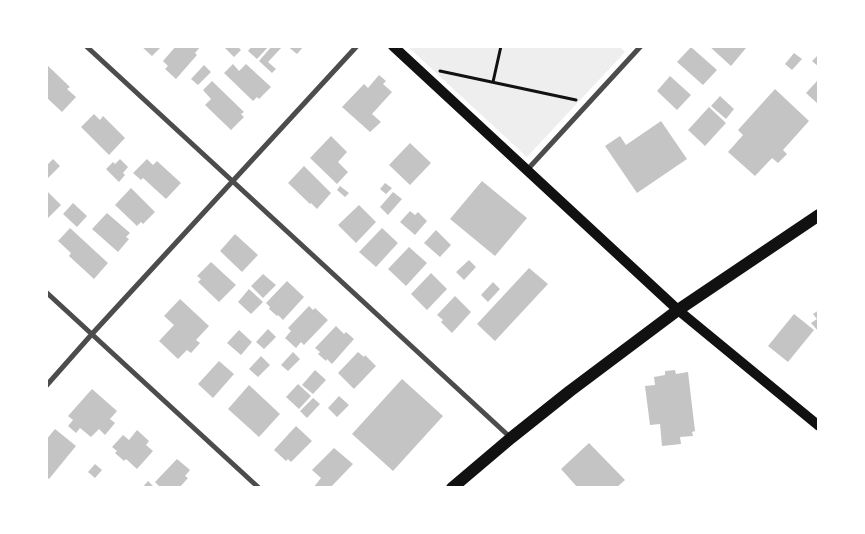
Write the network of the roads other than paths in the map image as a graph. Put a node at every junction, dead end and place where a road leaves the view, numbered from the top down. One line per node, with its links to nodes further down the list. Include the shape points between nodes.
1 (86, 46): 6 (street)
2 (357, 46): 6 (street)
3 (393, 46): 5 (main road)
4 (642, 46): 5 (street)
5 (527, 170): 9 (main road)
6 (233, 182): 10 (street); 13 (street)
7 (819, 215): 9 (main road)
8 (46, 292): 10 (street)
9 (678, 310): 12 (main road); 13 (main road)
10 (92, 334): 11 (street); 14 (street)
11 (46, 386)
12 (819, 426)
13 (511, 438): 15 (main road)
14 (259, 488)
15 (452, 488)

